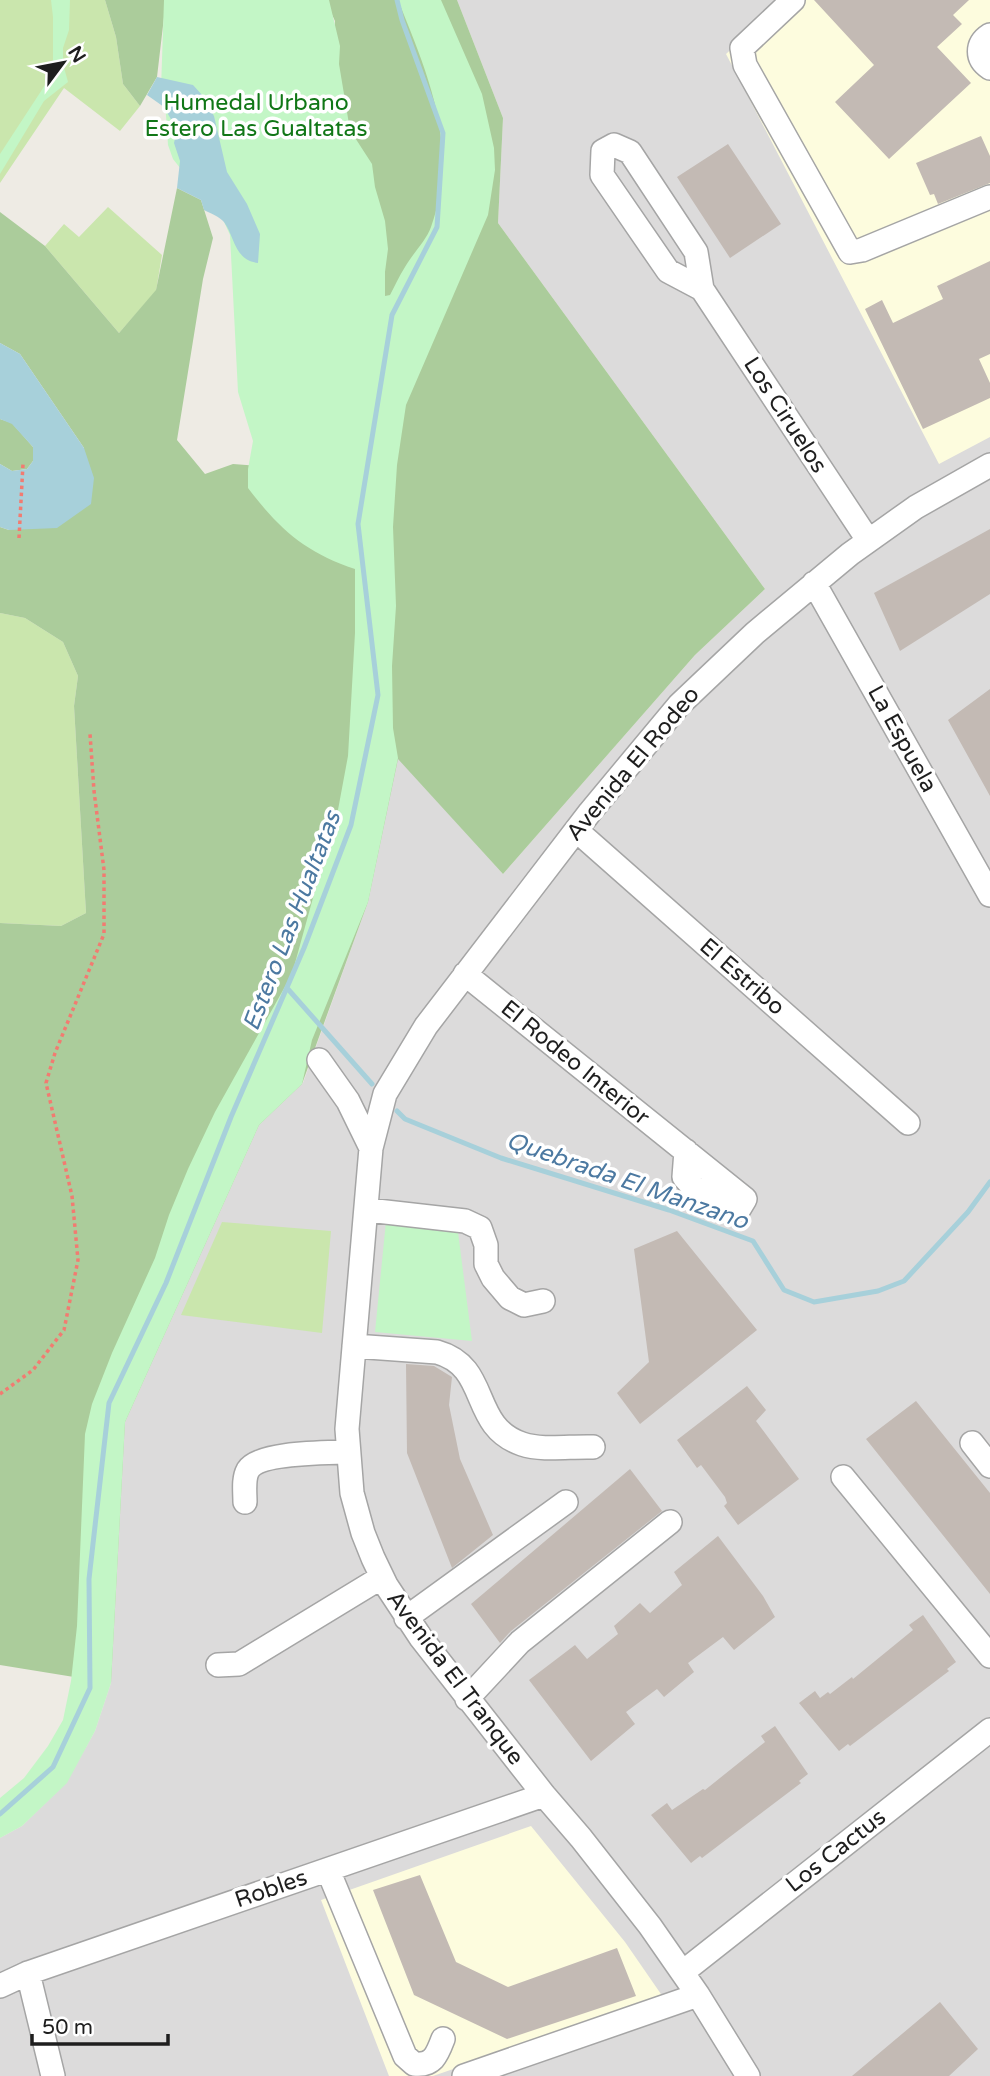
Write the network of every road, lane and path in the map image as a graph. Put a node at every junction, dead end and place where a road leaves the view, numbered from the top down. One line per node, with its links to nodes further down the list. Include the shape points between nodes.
1 (793, 0): 4 (street, via 742,48 742,56 845,247 856,253)
2 (990, 35): 3 (street, via 979,50)
3 (990, 68)
4 (990, 197)
5 (702, 289): 5 (street, Los Ciruelos, via 696,252 630,152 614,145 603,152 602,175 668,271); 9 (street, Los Ciruelos)
6 (23, 464): 8 (path)
7 (990, 465): 9 (street, Avenida El Rodeo)
8 (19, 538)
9 (869, 540): 10 (street, Avenida El Rodeo)
10 (814, 583): 12 (street, Avenida El Rodeo, via 697,686); 13 (street, La Espuela)
11 (90, 734): 22 (path, via 104,870 104,934 46,1083 72,1196 78,1260 64,1331 33,1370)
12 (576, 830): 14 (street, Avenida El Rodeo); 16 (street, El Estribo)
13 (990, 895)
14 (465, 974): 17 (street, Avenida El Rodeo, via 426,1026 385,1094); 18 (street, El Rodeo Interior)
15 (319, 1060): 17 (street, Avenida El Tranque, via 348,1101)
16 (908, 1123)
17 (371, 1148): 19 (street, Avenida El Tranque)
18 (686, 1151)
19 (368, 1210): 20 (street, via 466,1221 480,1228 486,1265 510,1298 524,1305); 21 (street, Avenida El Tranque)
20 (544, 1301)
21 (354, 1346): 24 (street, via 447,1354 470,1373 485,1412 510,1438 530,1446); 25 (street, Avenida El Tranque)
22 (0, 1394)
23 (972, 1443): 26 (street)
24 (593, 1447)
25 (348, 1452): 28 (street, via 303,1453 255,1463 245,1479); 31 (street, Avenida El Tranque, via 359,1520)
26 (990, 1466)
27 (843, 1478): 33 (street)
28 (244, 1502)
29 (566, 1502): 32 (street)
30 (670, 1522): 35 (street, via 520,1642)
31 (382, 1577): 32 (street, Avenida El Tranque); 34 (street, via 239,1664)
32 (406, 1618): 35 (street, Avenida El Tranque)
33 (990, 1656)
34 (218, 1665)
35 (467, 1699): 37 (street, Avenida El Tranque)
36 (990, 1730): 39 (street, Los Cactus)
37 (544, 1795): 38 (street, Robles); 39 (street, Avenida El Tranque, via 616,1881)
38 (328, 1870): 40 (street, Robles); 43 (street, via 405,2056 414,2064 430,2063)
39 (683, 1972): 42 (street, Avenida El Tranque)
40 (28, 1973): 41 (street, Robles); 44 (street)
41 (0, 1986)
42 (698, 1995): 45 (street); 46 (street, Avenida El Tranque)
43 (443, 2039)
44 (53, 2076)
45 (464, 2076)
46 (748, 2076)

